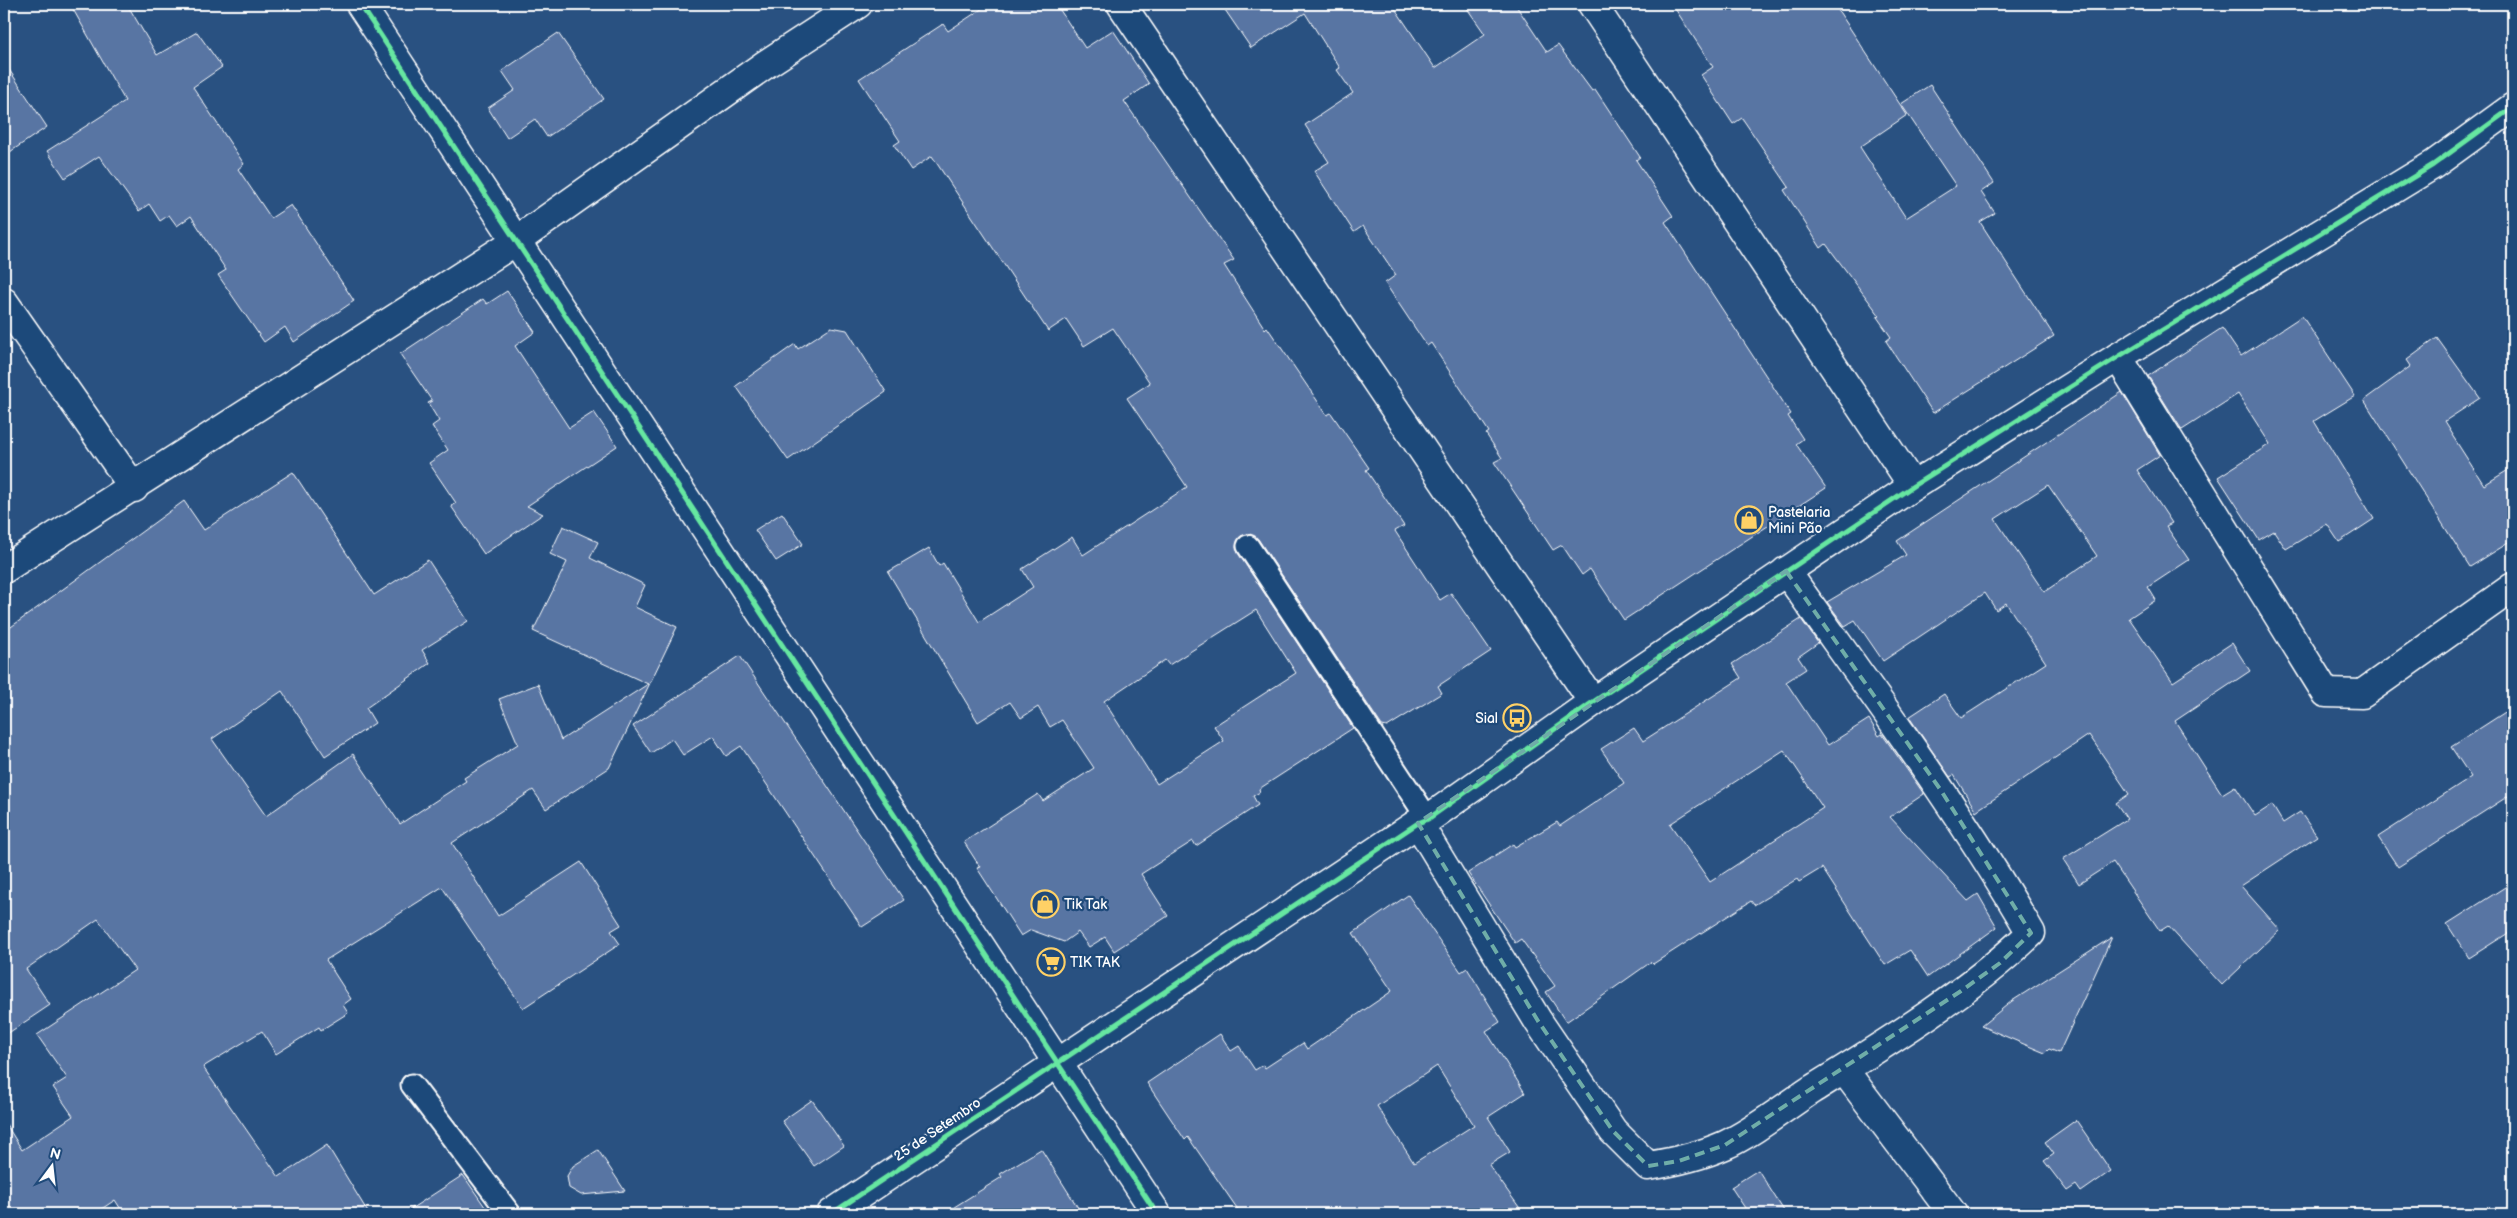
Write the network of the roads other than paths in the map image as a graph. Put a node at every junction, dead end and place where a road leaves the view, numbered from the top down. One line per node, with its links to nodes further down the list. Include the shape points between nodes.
1 (360, 4): 6 (street)
2 (858, 4): 6 (street, via 766,64)
3 (1121, 4): 15 (street)
4 (1592, 4): 9 (street)
5 (2513, 107): 8 (street, 25 de Setembro, via 2433,165)
6 (516, 241): 10 (street); 17 (street)
7 (4, 302): 10 (street)
8 (2118, 357): 9 (street, 25 de Setembro); 14 (street, via 2326,693 2362,694)
9 (1913, 486): 13 (street, 25 de Setembro)
10 (134, 488): 12 (street)
11 (1248, 546): 16 (lane)
12 (4, 569)
13 (1786, 571): 15 (street, 25 de Setembro); 18 (street, via 1940,789 2007,891 2030,933 2000,963)
14 (2513, 587)
15 (1593, 702): 16 (street, 25 de Setembro)
16 (1423, 821): 17 (street, 25 de Setembro); 18 (street, via 1538,1021 1613,1132 1648,1166 1679,1161 1725,1145)
17 (1056, 1063): 21 (street, 25 de Setembro); 22 (street)
18 (1844, 1070): 23 (street)
19 (412, 1085): 20 (lane)
20 (510, 1214)
21 (830, 1214)
22 (1157, 1214)
23 (1953, 1214)

